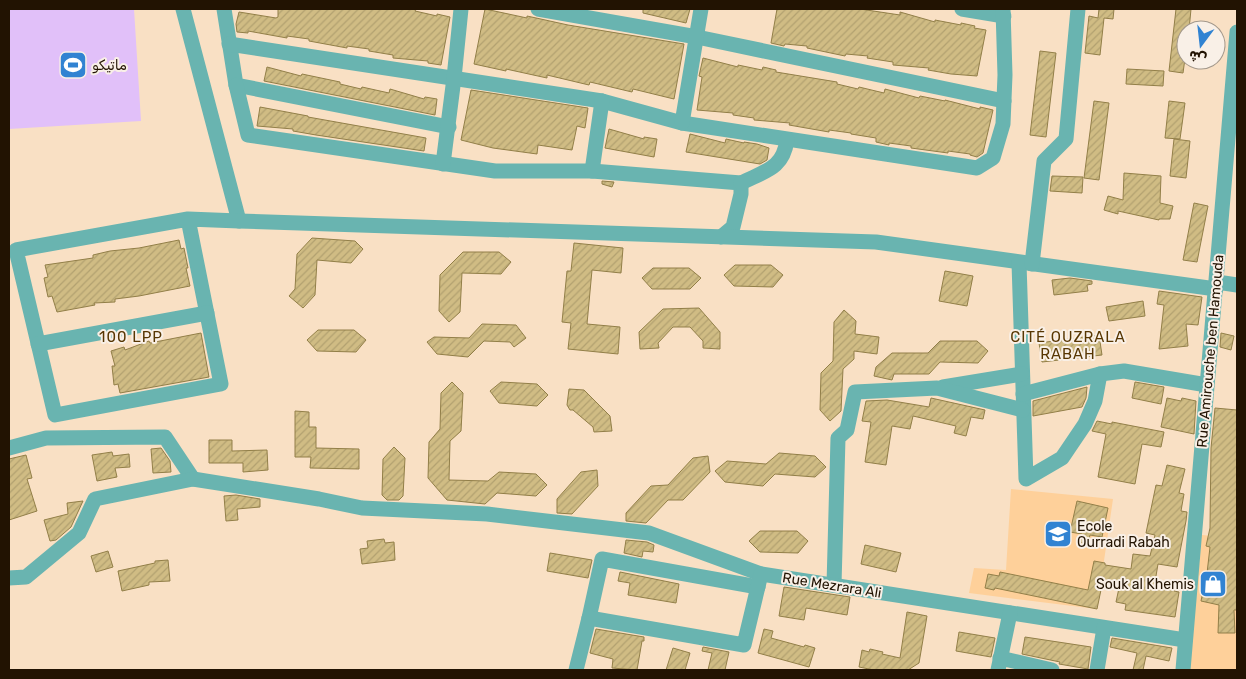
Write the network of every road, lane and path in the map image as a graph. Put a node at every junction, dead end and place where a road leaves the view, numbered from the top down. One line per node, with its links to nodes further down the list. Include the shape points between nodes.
1 (183, 9): 24 (street)
2 (224, 9): 11 (street)
3 (462, 9): 12 (street)
4 (538, 9): 10 (street)
5 (701, 9): 10 (street)
6 (962, 9): 8 (street)
7 (1078, 9): 26 (street, via 1066,139 1044,161)
8 (1003, 12): 15 (street)
9 (1237, 32): 18 (street, Rue Amirouche ben Hamouda)
10 (697, 37): 15 (street); 16 (street)
11 (229, 44): 12 (street); 13 (street)
12 (454, 78): 14 (street); 17 (street)
13 (236, 84): 17 (street); 20 (street, via 248,135)
14 (602, 101): 16 (street); 21 (street)
15 (1004, 101): 19 (street, via 1003,124 993,158 977,168)
16 (682, 123): 19 (street)
17 (449, 126): 20 (street)
18 (1233, 132): 27 (street, Rue Amirouche ben Hamouda)
19 (787, 140): 22 (street, via 786,153 775,166)
20 (443, 164): 21 (street, via 495,171)
21 (592, 171): 22 (street)
22 (741, 183): 25 (street, via 733,227)
23 (188, 219): 24 (street); 29 (street); 30 (street, via 16,250)
24 (239, 221): 25 (street)
25 (720, 237): 26 (street, via 876,242)
26 (1026, 264): 27 (street); 31 (street)
27 (1216, 285): 28 (street); 33 (street, Rue Amirouche ben Hamouda)
28 (1237, 285)
29 (207, 313): 30 (street); 37 (street, via 221,384)
30 (38, 344): 37 (street)
31 (1022, 374): 34 (street); 35 (street)
32 (1100, 374): 33 (street, via 1124,371); 35 (street); 36 (street, via 1095,401 1085,424 1062,458 1026,479)
33 (1207, 385): 47 (street, Rue Amirouche ben Hamouda)
34 (937, 388): 36 (street); 43 (street, via 855,392 846,430 838,438)
35 (1023, 394): 36 (street)
36 (1024, 410)
37 (55, 415): 38 (street)
38 (46, 438): 39 (street); 40 (street, via 165,437)
39 (9, 448)
40 (194, 479): 41 (street, via 95,499 79,533 26,577); 42 (street, via 319,498 362,508 487,514 649,533)
41 (9, 578)
42 (760, 580): 43 (street, Rue Mezrara Ali); 45 (street, via 602,559); 45 (street, via 744,645)
43 (834, 585): 44 (street, Rue Mezrara Ali)
44 (1010, 613): 46 (street, Rue Mezrara Ali); 48 (street)
45 (589, 618): 49 (street)
46 (1104, 628): 47 (street, Rue Mezrara Ali); 51 (street)
47 (1185, 640): 52 (street, Rue Amirouche ben Hamouda)
48 (999, 664): 50 (street)
49 (576, 670)
50 (1052, 670)
51 (1097, 670)
52 (1182, 670)

